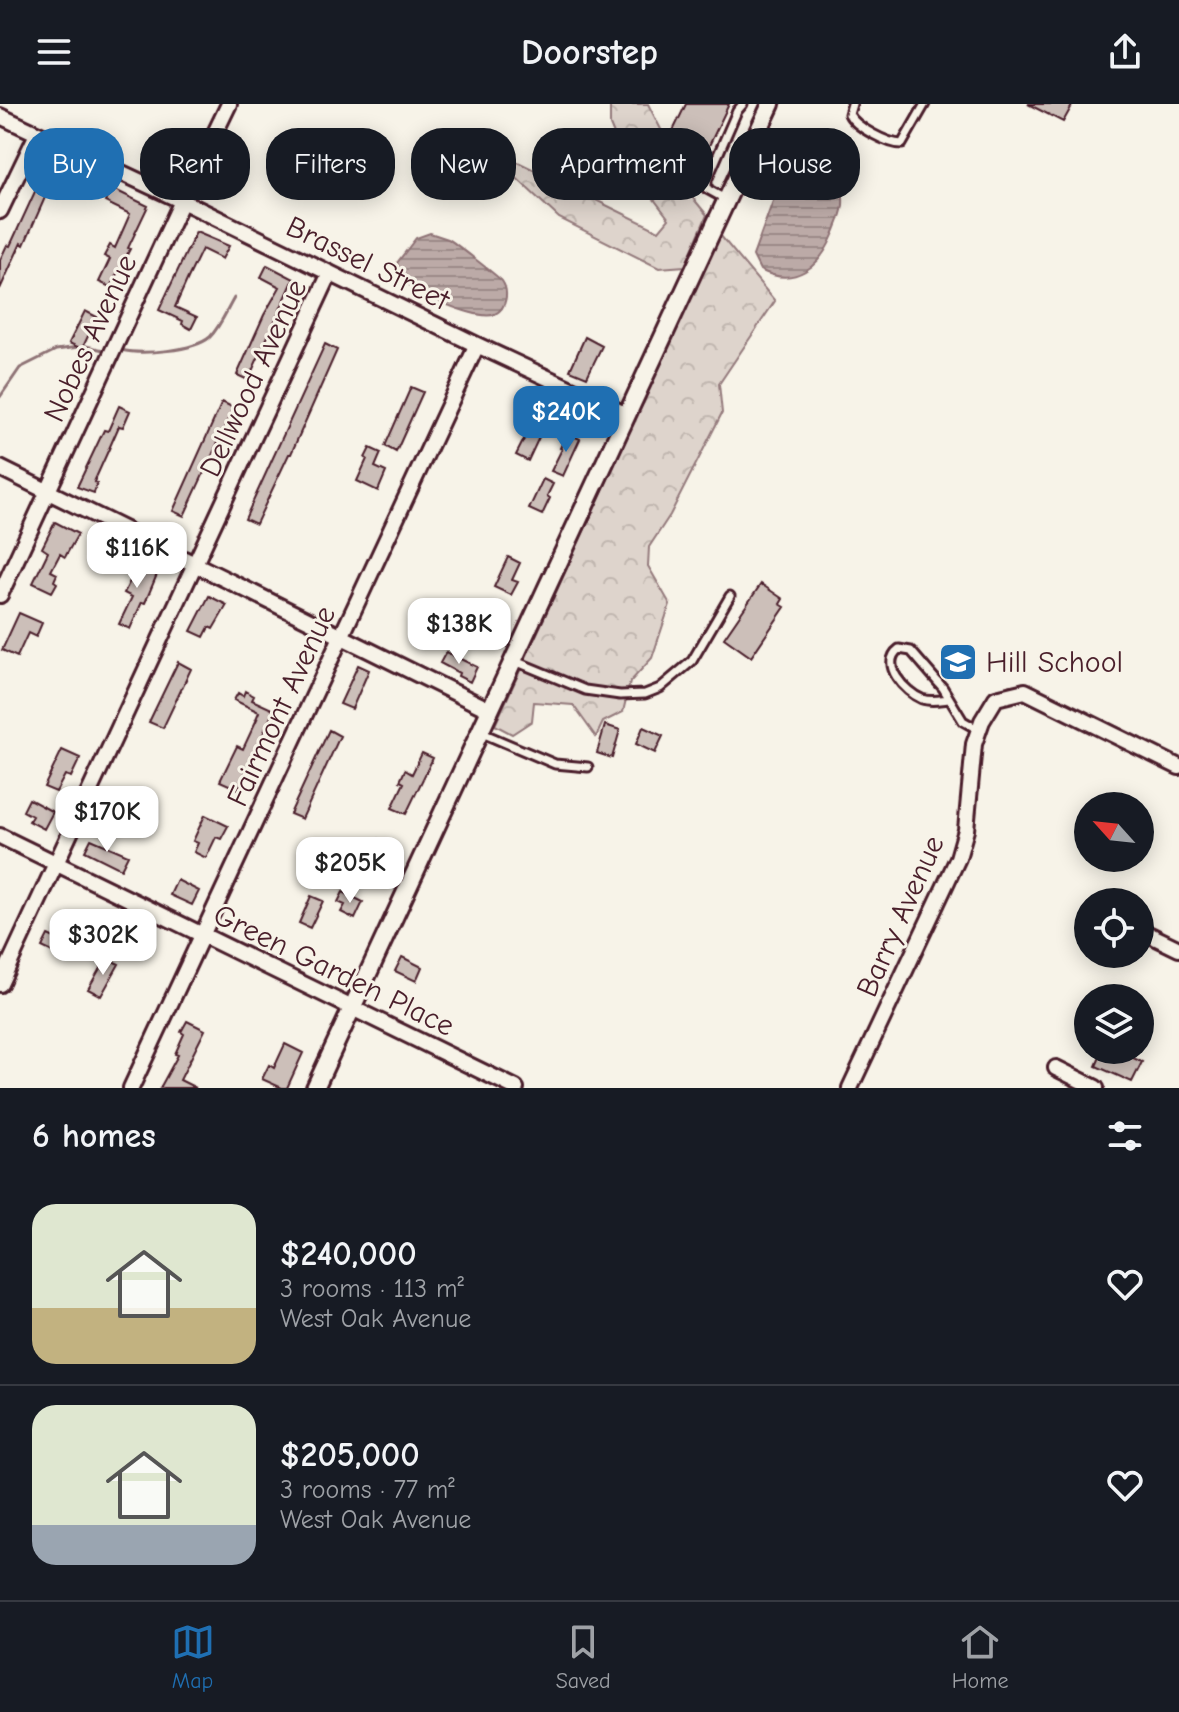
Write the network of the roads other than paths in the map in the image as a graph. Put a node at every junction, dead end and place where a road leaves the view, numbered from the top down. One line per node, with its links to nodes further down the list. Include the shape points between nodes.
1 (229, 104): 11 (street, Nobes Avenue)
2 (743, 104): 10 (lane, via 707,180 707,189)
3 (852, 104): 4 (lane, via 853,122 894,144 902,144)
4 (925, 104)
5 (766, 105): 10 (street)
6 (0, 116): 7 (street, Brassel Street)
7 (25, 128)
8 (24, 161): 12 (street)
9 (124, 174): 11 (street, Brassel Street)
10 (727, 200): 15 (street)
11 (182, 201): 13 (street, Brassel Street); 17 (street, Nobes Avenue)
12 (0, 211)
13 (330, 273): 14 (street, Brassel Street); 18 (street, Dellwood Avenue)
14 (477, 345): 15 (street, Brassel Street); 21 (street, Fairmont Avenue)
15 (627, 415): 22 (street)
16 (0, 468): 17 (street)
17 (49, 492): 18 (street); 19 (street, Nobes Avenue)
18 (195, 565): 21 (street); 30 (street, Dellwood Avenue)
19 (0, 595)
20 (730, 596): 22 (lane, via 692,661 645,694 585,690)
21 (343, 636): 24 (street); 31 (street, Fairmont Avenue)
22 (513, 660): 24 (street)
23 (948, 699): 23 (lane, via 911,651 894,652 892,667 919,698); 25 (lane, via 963,721)
24 (490, 710): 26 (street)
25 (979, 730): 28 (street, Barry Avenue, via 996,698 1025,691); 41 (street, Barry Avenue, via 958,858)
26 (480, 732): 27 (lane, via 555,764); 35 (street)
27 (588, 767)
28 (1179, 767)
29 (0, 836): 30 (street, Green Garden Place)
30 (55, 863): 31 (street, Green Garden Place); 34 (street, Dellwood Avenue)
31 (201, 935): 35 (street, Green Garden Place); 38 (street, Fairmont Avenue)
32 (1154, 937): 33 (street)
33 (1179, 949)
34 (0, 984)
35 (352, 1008): 37 (street, Green Garden Place); 39 (street)
36 (1056, 1068): 42 (street)
37 (490, 1082): 40 (street, Green Garden Place)
38 (131, 1088)
39 (315, 1088)
40 (516, 1088)
41 (850, 1088)
42 (1096, 1088)

